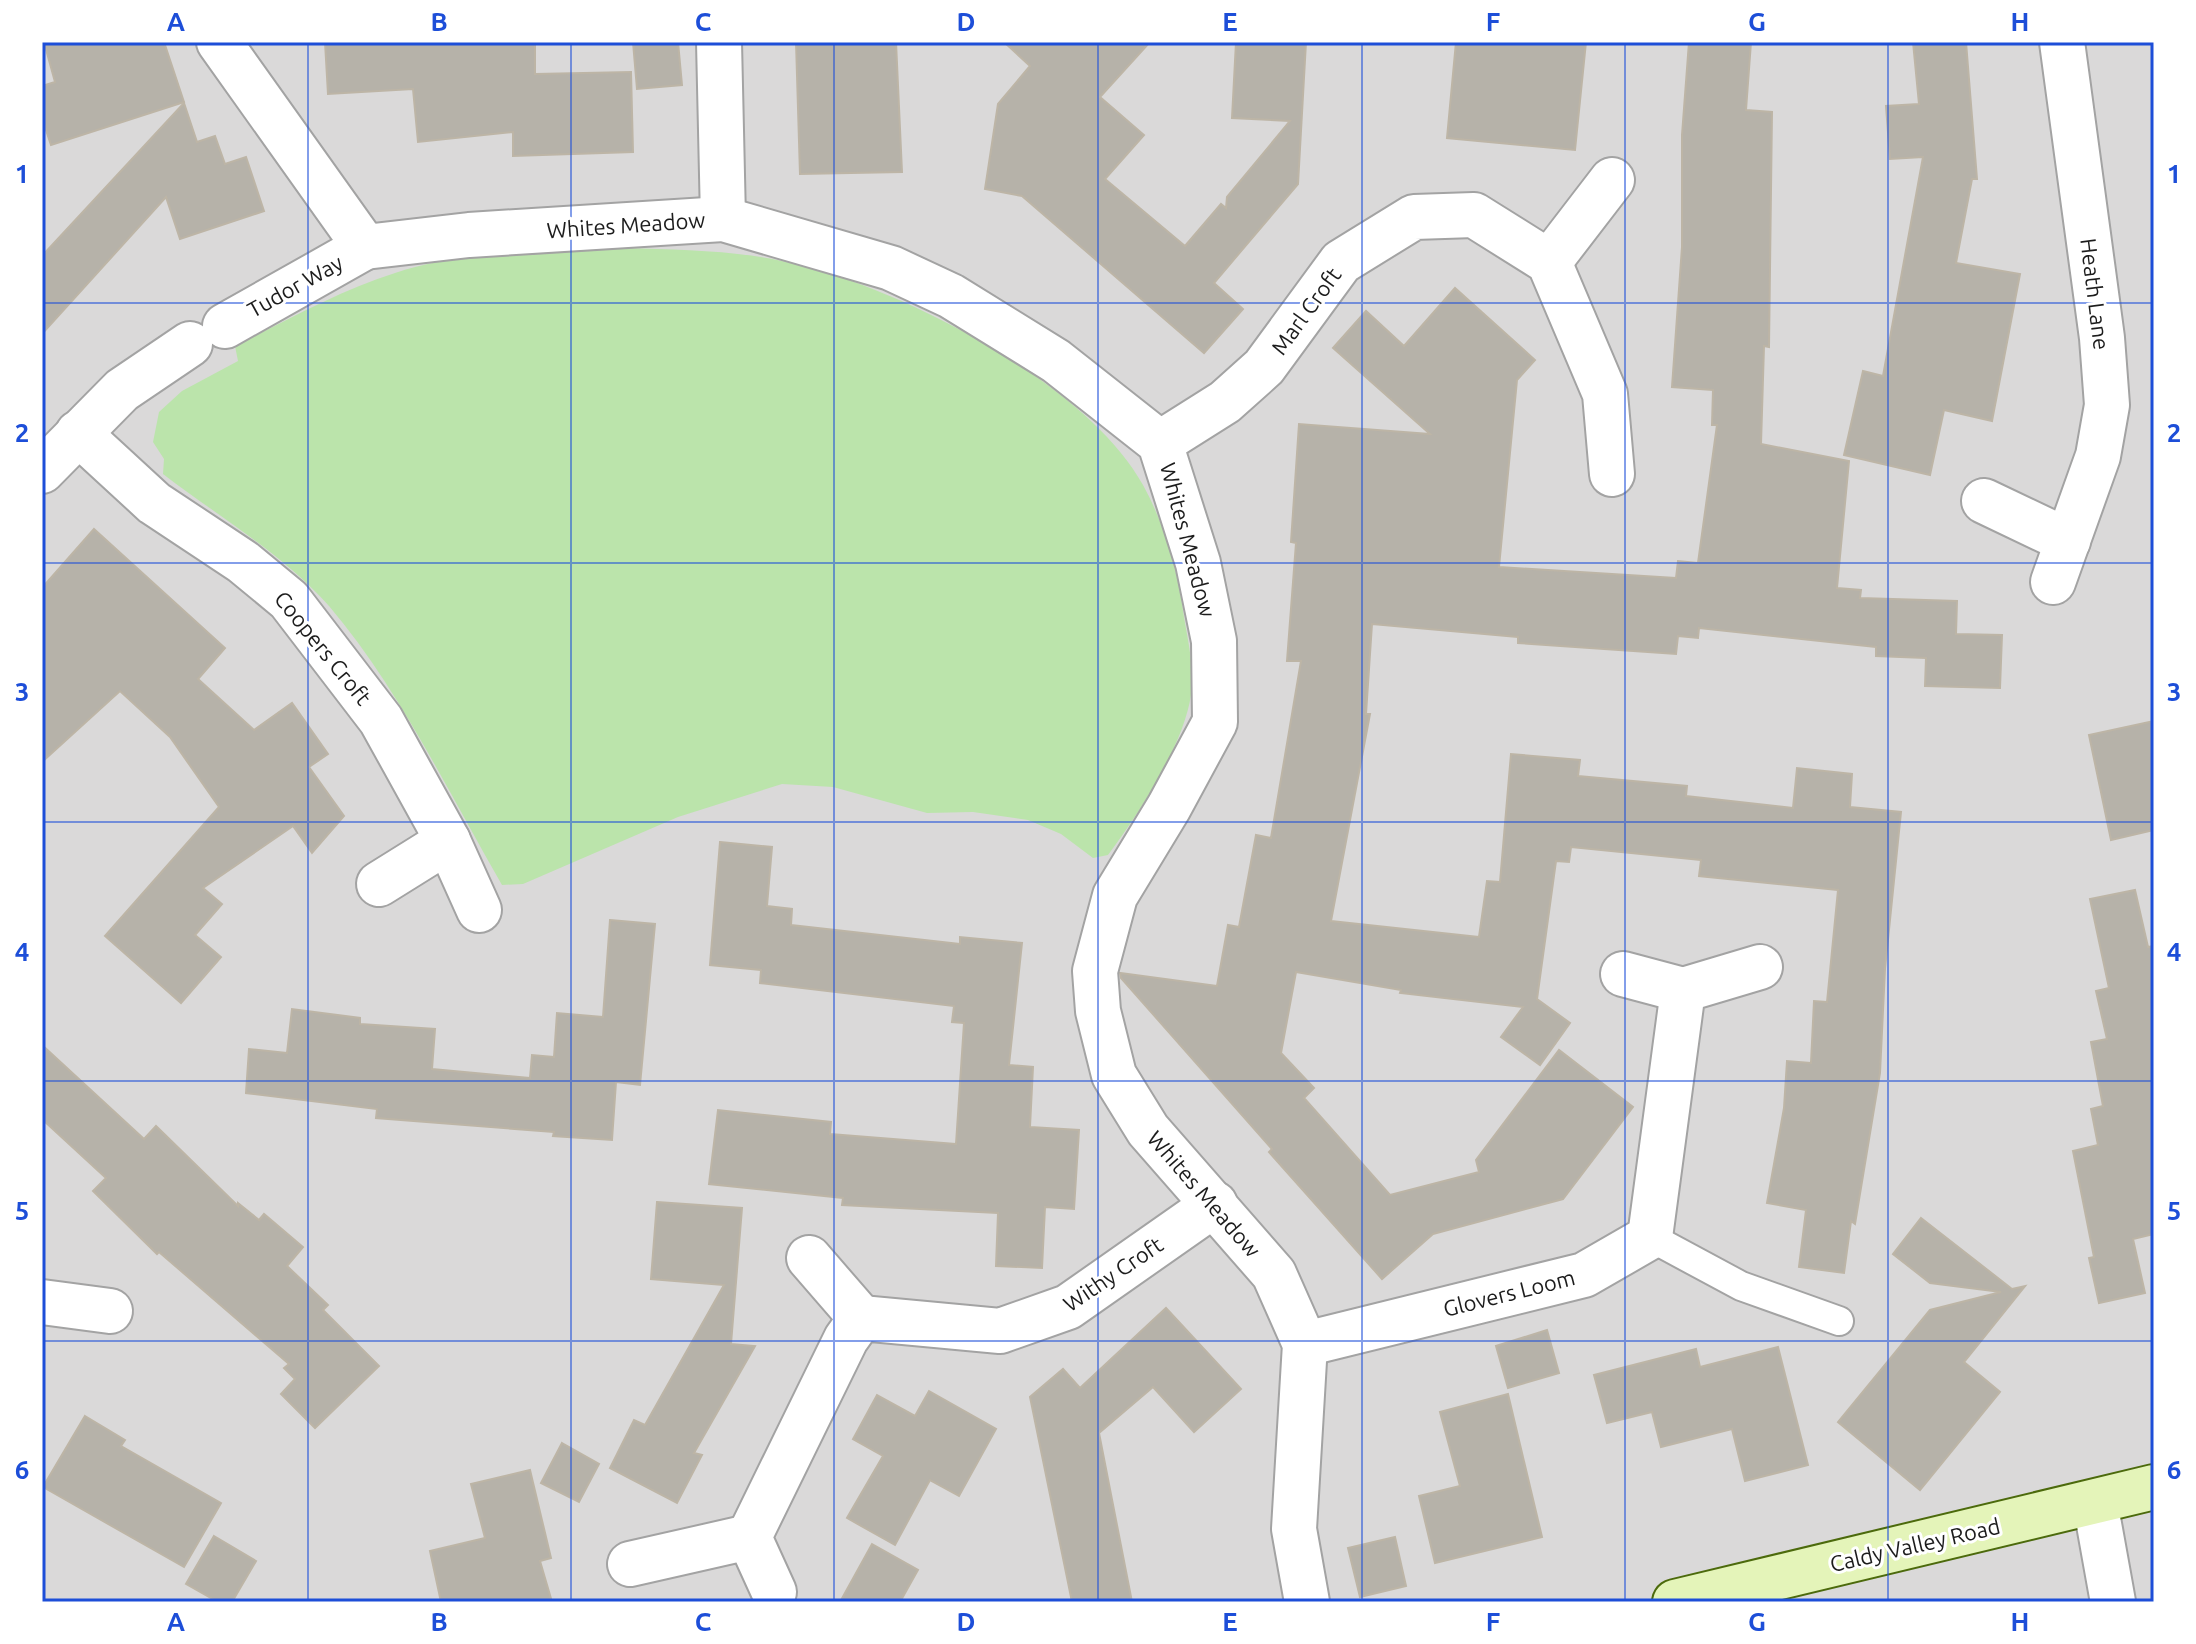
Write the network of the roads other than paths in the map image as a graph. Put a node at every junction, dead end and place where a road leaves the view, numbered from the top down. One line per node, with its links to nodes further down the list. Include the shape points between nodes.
1 (219, 42): 6 (street)
2 (719, 42): 5 (street)
3 (2062, 42): 13 (street, Heath Lane, via 2107,405 2098,456)
4 (1612, 180): 7 (street)
5 (723, 219): 6 (street, Whites Meadow); 9 (street, Whites Meadow, via 891,268 951,296 1056,361)
6 (365, 247): 8 (street, Tudor Way, via 122,390)
7 (1549, 262): 9 (street, Marl Croft, via 1474,215 1414,217 1341,262 1264,367 1225,402); 11 (street, via 1605,394)
8 (78, 433): 10 (street, Tudor Way); 15 (street, Coopers Croft, via 154,503 243,562 289,600 381,720)
9 (1160, 443): 21 (street, Whites Meadow, via 1198,563 1214,641 1215,722 1115,896 1095,971 1114,1075 1148,1130)
10 (42, 471)
11 (1612, 474)
12 (1984, 501): 13 (street)
13 (2068, 541): 14 (street, Heath Lane)
14 (2053, 582)
15 (448, 841): 16 (street); 17 (street, Coopers Croft)
16 (379, 884)
17 (479, 910)
18 (1760, 967): 20 (street)
19 (1623, 974): 20 (street)
20 (1683, 990): 22 (street)
21 (1215, 1204): 26 (street, Withy Croft, via 1068,1307 1000,1331); 28 (street, Whites Meadow, via 1274,1274)
22 (1650, 1237): 27 (lane, via 1741,1286); 28 (street, Glovers Loom, via 1584,1275)
23 (809, 1258): 26 (street)
24 (42, 1302): 25 (street)
25 (110, 1311)
26 (861, 1318): 31 (street)
27 (1839, 1321)
28 (1305, 1344): 34 (street, Whites Meadow, via 1294,1529)
29 (2154, 1487): 30 (street, Caldy Valley Road)
30 (2095, 1502): 35 (street, Caldy Valley Road); 36 (street)
31 (749, 1537): 32 (street); 33 (street)
32 (630, 1564)
33 (774, 1592)
34 (1307, 1602)
35 (1675, 1602)
36 (2113, 1602)

